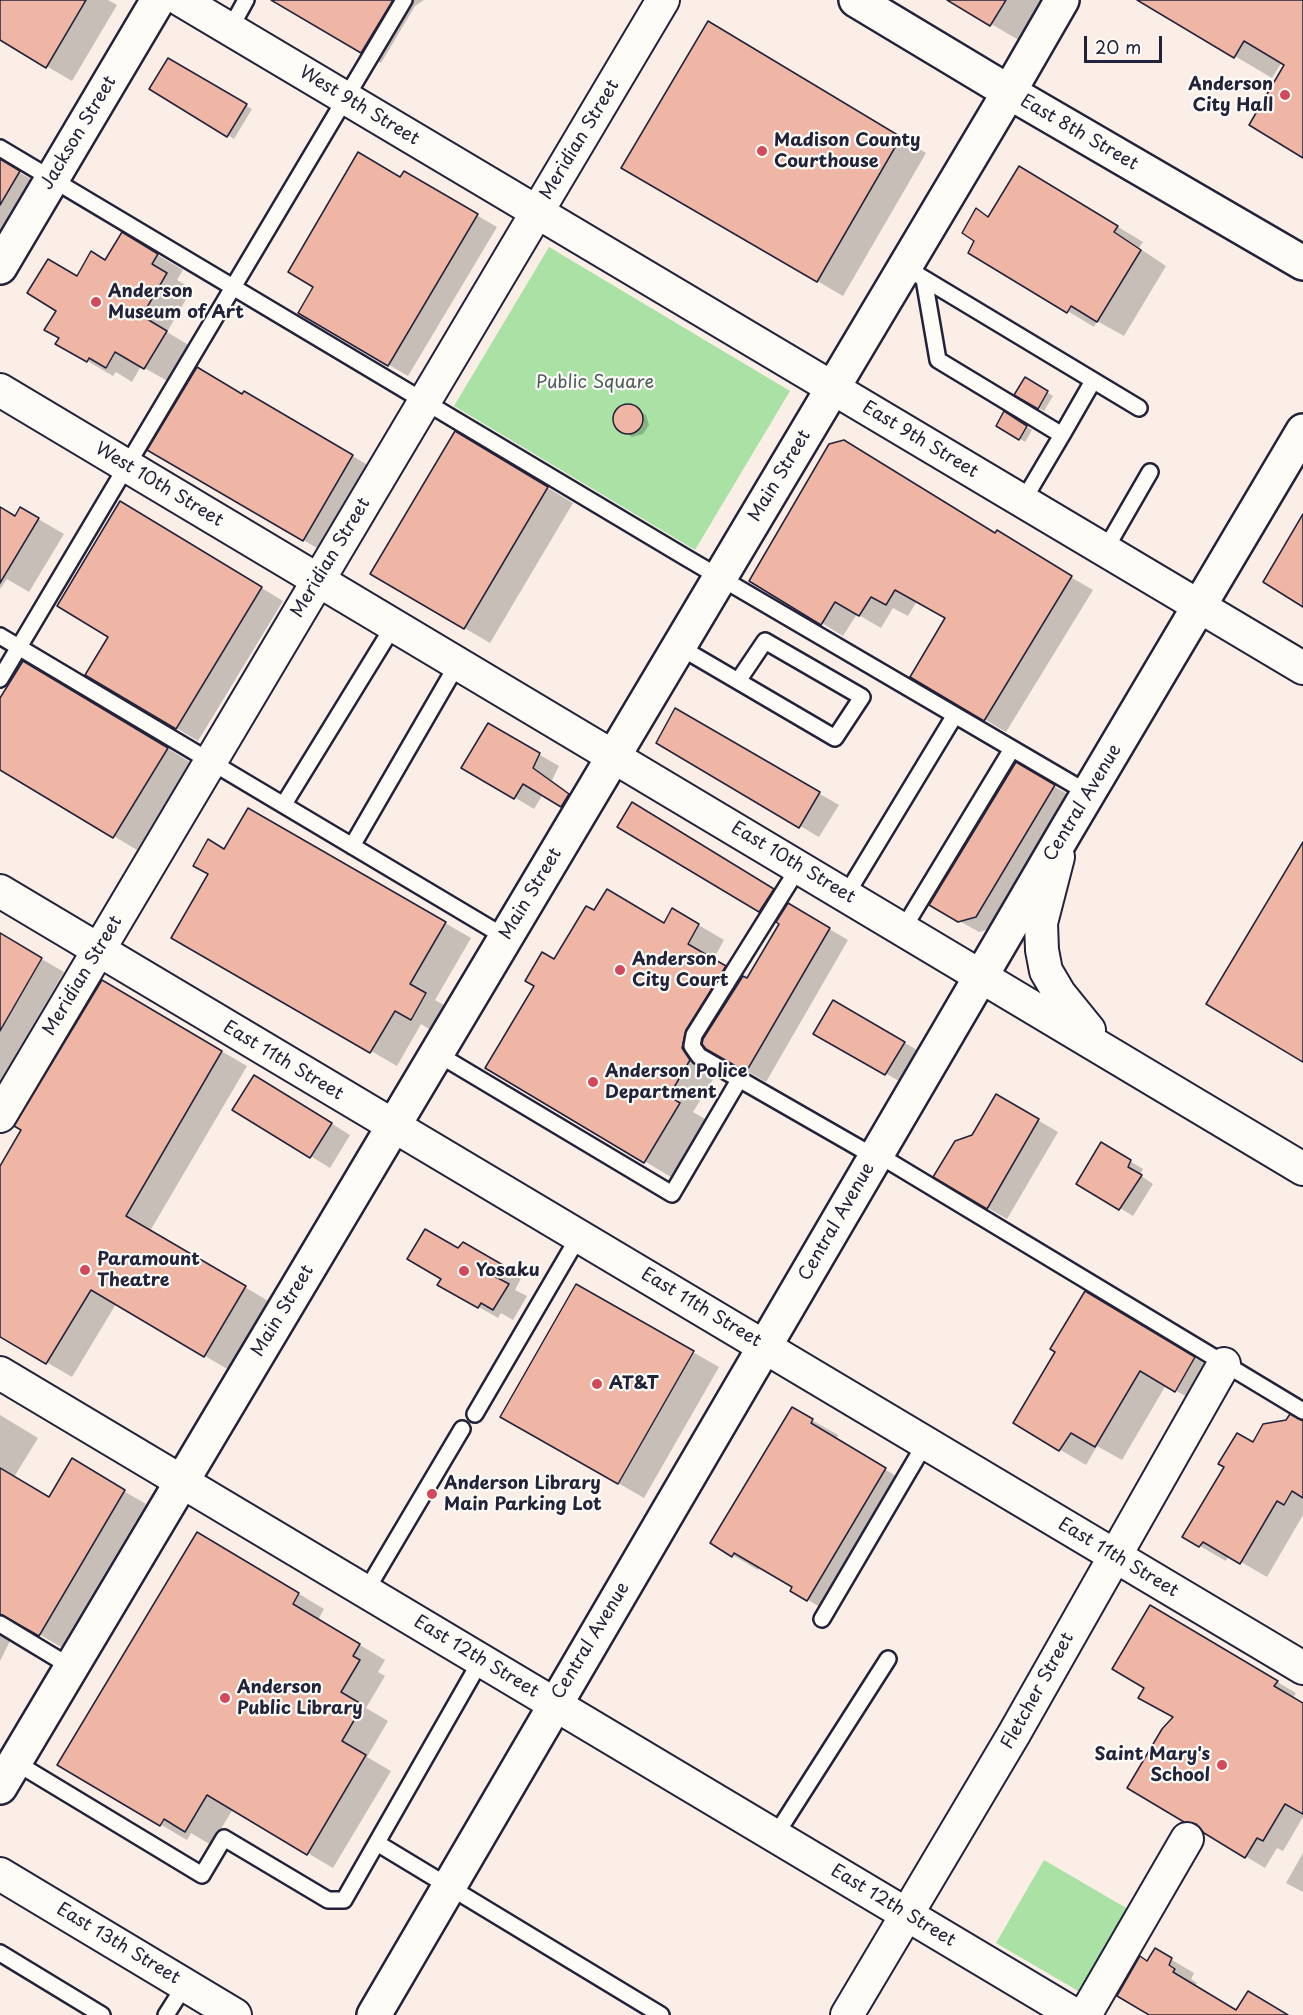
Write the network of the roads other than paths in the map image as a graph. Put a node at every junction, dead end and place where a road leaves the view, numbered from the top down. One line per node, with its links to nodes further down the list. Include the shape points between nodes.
1 (159, 0): 12 (street, Jackson Street)
2 (181, 0): 8 (street, West 9th Street)
3 (246, 0): 8 (lane)
4 (404, 0): 10 (lane)
5 (663, 0): 13 (street, Meridian Street)
6 (856, 0): 9 (street, East 8th Street)
7 (1062, 0): 9 (street, Main Street)
8 (230, 29): 10 (street, West 9th Street)
9 (1009, 92): 14 (street, East 8th Street); 16 (street, Main Street)
10 (346, 98): 13 (street, West 9th Street); 17 (lane)
11 (0, 148): 12 (lane)
12 (52, 179): 15 (street, Jackson Street); 17 (lane)
13 (537, 212): 19 (street, East 9th Street); 21 (street, Meridian Street)
14 (1303, 262)
15 (0, 267)
16 (914, 273): 18 (lane); 19 (street, Main Street); 24 (lane, via 938,360)
17 (233, 288): 21 (lane); 25 (lane)
18 (1093, 381): 22 (lane); 24 (lane)
19 (832, 388): 27 (street, East 9th Street); 29 (street, Main Street)
20 (0, 390): 25 (street, West 10th Street)
21 (424, 402): 29 (lane); 30 (street, Meridian Street)
22 (1139, 408)
23 (1303, 431): 31 (street, Central Avenue)
24 (1062, 435): 27 (lane)
25 (126, 465): 30 (street, West 10th Street); 35 (lane)
26 (1150, 472): 28 (lane)
27 (1023, 501): 28 (street, East 9th Street)
28 (1105, 550): 31 (street, East 9th Street)
29 (720, 578): 34 (street, Main Street); 40 (lane)
30 (318, 579): 32 (street, East 10th Street); 43 (street, Meridian Street)
31 (1199, 606): 37 (street, East 9th Street); 44 (street, Central Avenue)
32 (394, 625): 36 (street, East 10th Street); 45 (lane)
33 (0, 636): 35 (lane)
34 (678, 646): 39 (lane); 42 (street, Main Street)
35 (19, 647): 38 (lane); 43 (lane)
36 (458, 663): 42 (street, East 10th Street); 47 (lane)
37 (1303, 668)
38 (0, 679)
39 (738, 681): 39 (lane, via 835,738 862,697 765,641)
40 (954, 715): 41 (lane); 50 (lane)
41 (1012, 749): 44 (lane); 51 (lane)
42 (613, 756): 48 (street, East 10th Street); 52 (street, Main Street)
43 (211, 761): 45 (lane); 53 (street, Meridian Street)
44 (1088, 793): 46 (street, Central Avenue)
45 (284, 804): 47 (lane)
46 (1067, 829): 54 (street, Central Avenue); 56 (street, via 1041,923 1046,971 1080,1021 1102,1044)
47 (352, 846): 52 (lane)
48 (799, 867): 50 (street, East 10th Street); 57 (lane, via 694,1035 692,1046 699,1056)
49 (0, 891): 53 (street, East 11th Street)
50 (846, 895): 51 (street, East 10th Street)
51 (903, 929): 54 (street, East 10th Street)
52 (505, 937): 55 (street, Main Street)
53 (98, 950): 58 (street, Meridian Street); 59 (street, East 11th Street)
54 (982, 975): 56 (street, East 10th Street); 60 (street, Central Avenue)
55 (436, 1053): 57 (lane, via 672,1194); 59 (street, Main Street)
56 (1136, 1069): 61 (street, East 10th Street)
57 (739, 1080): 60 (lane)
58 (0, 1116)
59 (392, 1126): 62 (street, East 11th Street); 70 (street, Main Street)
60 (876, 1156): 63 (street, Central Avenue); 64 (lane)
61 (1303, 1168)
62 (579, 1236): 63 (street, East 11th Street); 67 (lane)
63 (765, 1346): 69 (street, East 11th Street); 79 (street, Central Avenue)
64 (1224, 1364): 66 (lane); 71 (street, Fletcher Street)
65 (0, 1373): 70 (street, East 12th Street)
66 (1303, 1411)
67 (475, 1414)
68 (462, 1429): 72 (lane)
69 (926, 1442): 71 (street, East 11th Street); 73 (lane)
70 (182, 1481): 72 (street, East 12th Street); 77 (street, Main Street)
71 (1114, 1555): 78 (street, East 11th Street); 86 (street, Fletcher Street)
72 (366, 1591): 76 (street, East 12th Street)
73 (822, 1620)
74 (0, 1624): 77 (lane)
75 (888, 1659): 81 (lane)
76 (481, 1660): 79 (street, East 12th Street); 83 (lane)
77 (71, 1667): 80 (street, Main Street)
78 (1303, 1668)
79 (554, 1703): 81 (street, East 12th Street); 85 (street, Central Avenue)
80 (8, 1775): 83 (lane, via 202,1875 224,1838 328,1900 344,1900)
81 (775, 1836): 86 (street, East 12th Street)
82 (1187, 1839): 96 (street)
83 (377, 1843): 85 (lane)
84 (0, 1874): 88 (street, East 13th Street)
85 (450, 1887): 92 (street, Central Avenue); 93 (lane)
86 (908, 1915): 94 (street, Fletcher Street); 95 (street, East 12th Street)
87 (0, 1953): 89 (lane)
88 (185, 1985): 90 (lane); 91 (street, East 13th Street)
89 (102, 2015)
90 (166, 2015)
91 (235, 2015)
92 (374, 2015)
93 (661, 2015)
94 (847, 2015)
95 (1075, 2015)
96 (1085, 2015)

